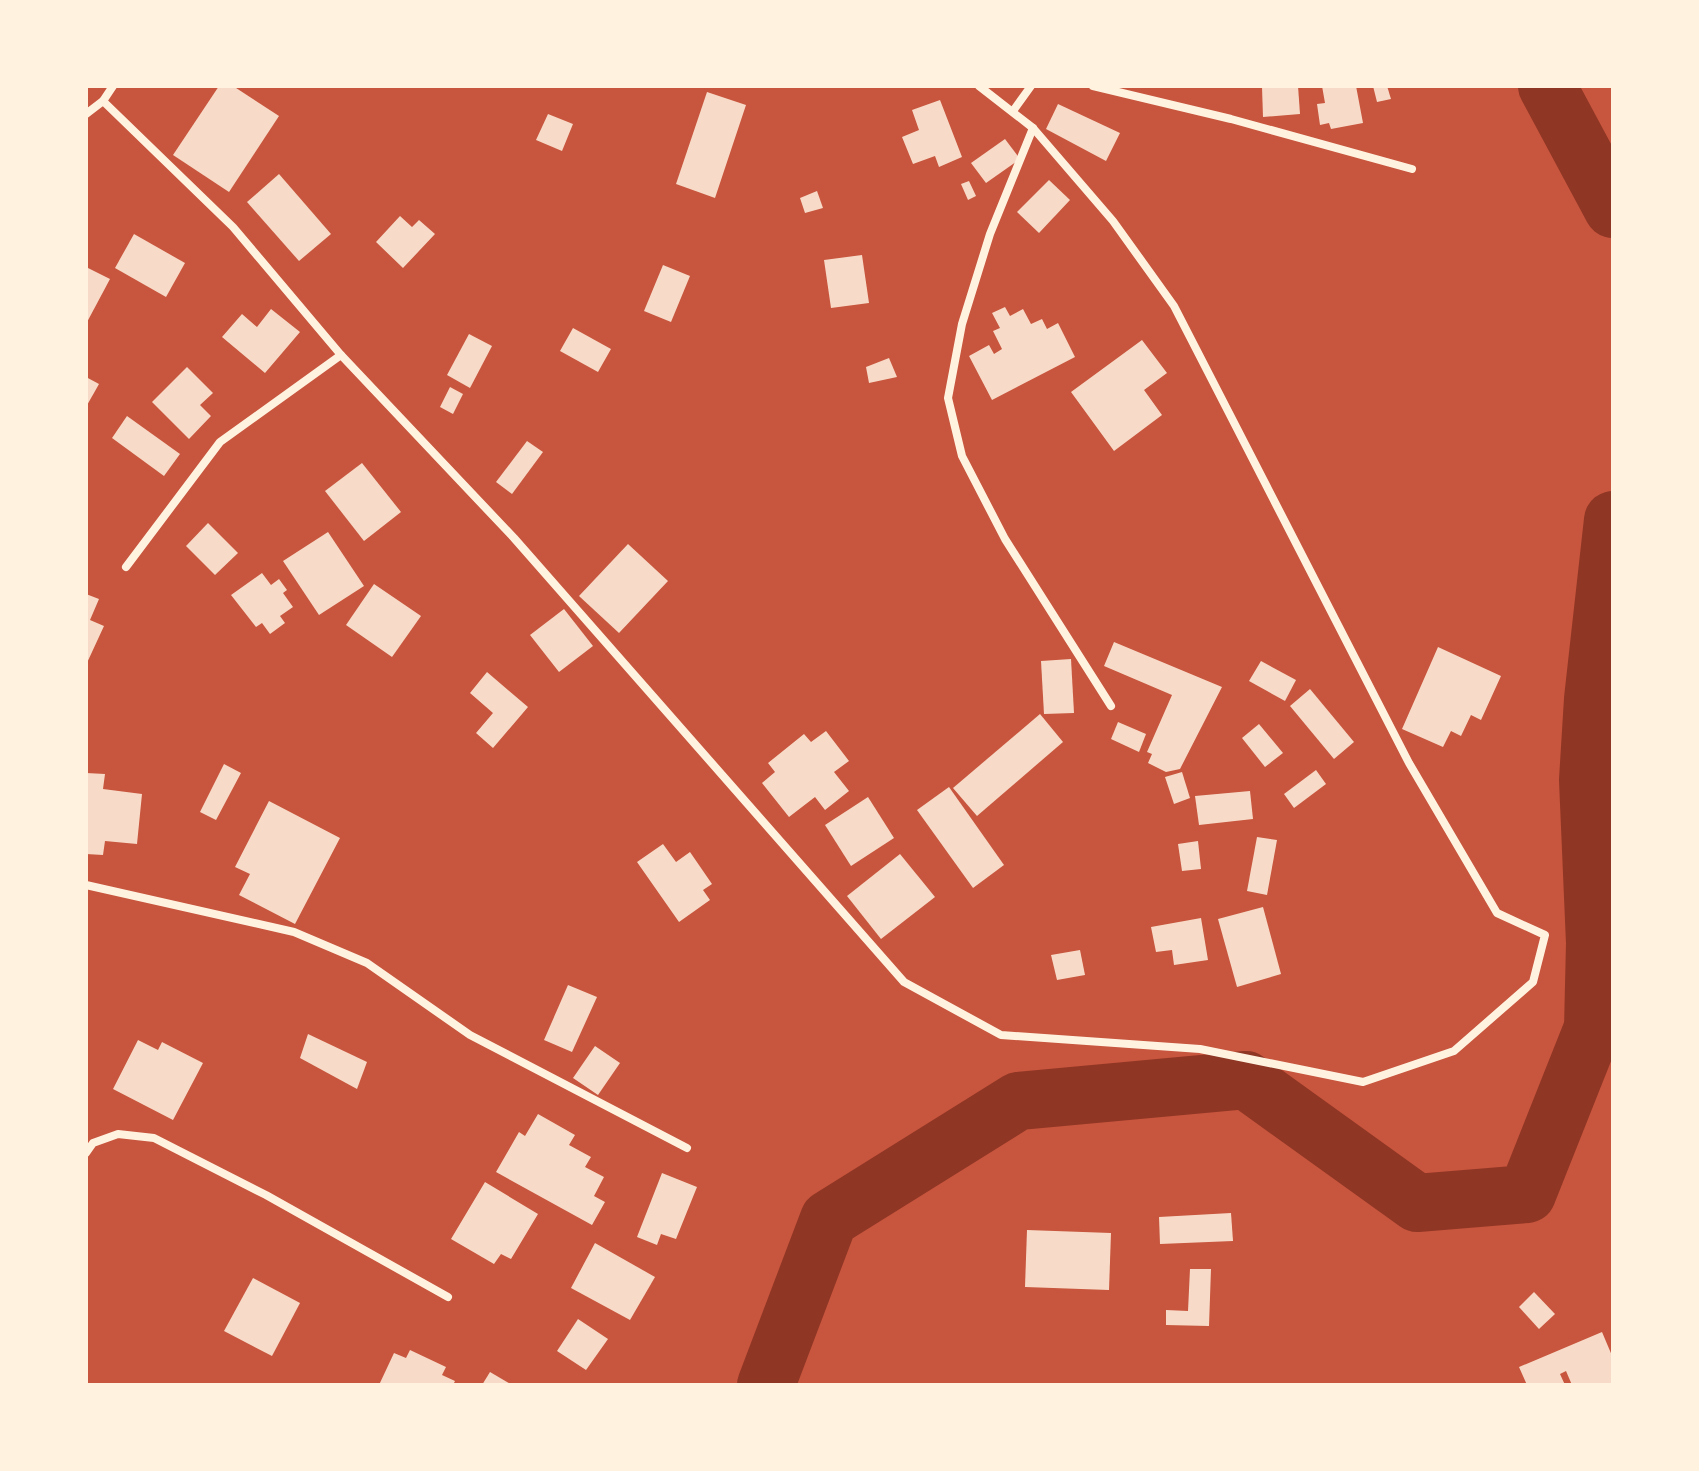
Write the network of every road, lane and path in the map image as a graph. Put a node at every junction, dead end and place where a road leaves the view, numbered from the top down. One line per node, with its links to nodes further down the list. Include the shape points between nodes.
1 (113, 86): 5 (street)
2 (979, 86): 6 (street)
3 (1031, 86): 6 (street)
4 (1093, 86): 9 (street)
5 (103, 101): 7 (street); 10 (street, via 233,227)
6 (1013, 111): 8 (street)
7 (86, 114)
8 (1033, 128): 10 (street, via 1113,221 1174,306 1409,763 1497,913 1545,935 1533,982 1454,1051 1363,1082 1200,1049 1001,1035 904,982 514,538); 12 (street, via 966,309 948,398 962,456 1005,539)
9 (1412, 169)
10 (341, 355): 11 (street, via 220,442)
11 (126, 567)
12 (1111, 706)
13 (86, 885): 14 (street, via 294,932 367,963 470,1035)
14 (687, 1148)
15 (86, 1153): 16 (street, via 93,1143 118,1134 154,1138)
16 (448, 1297)

